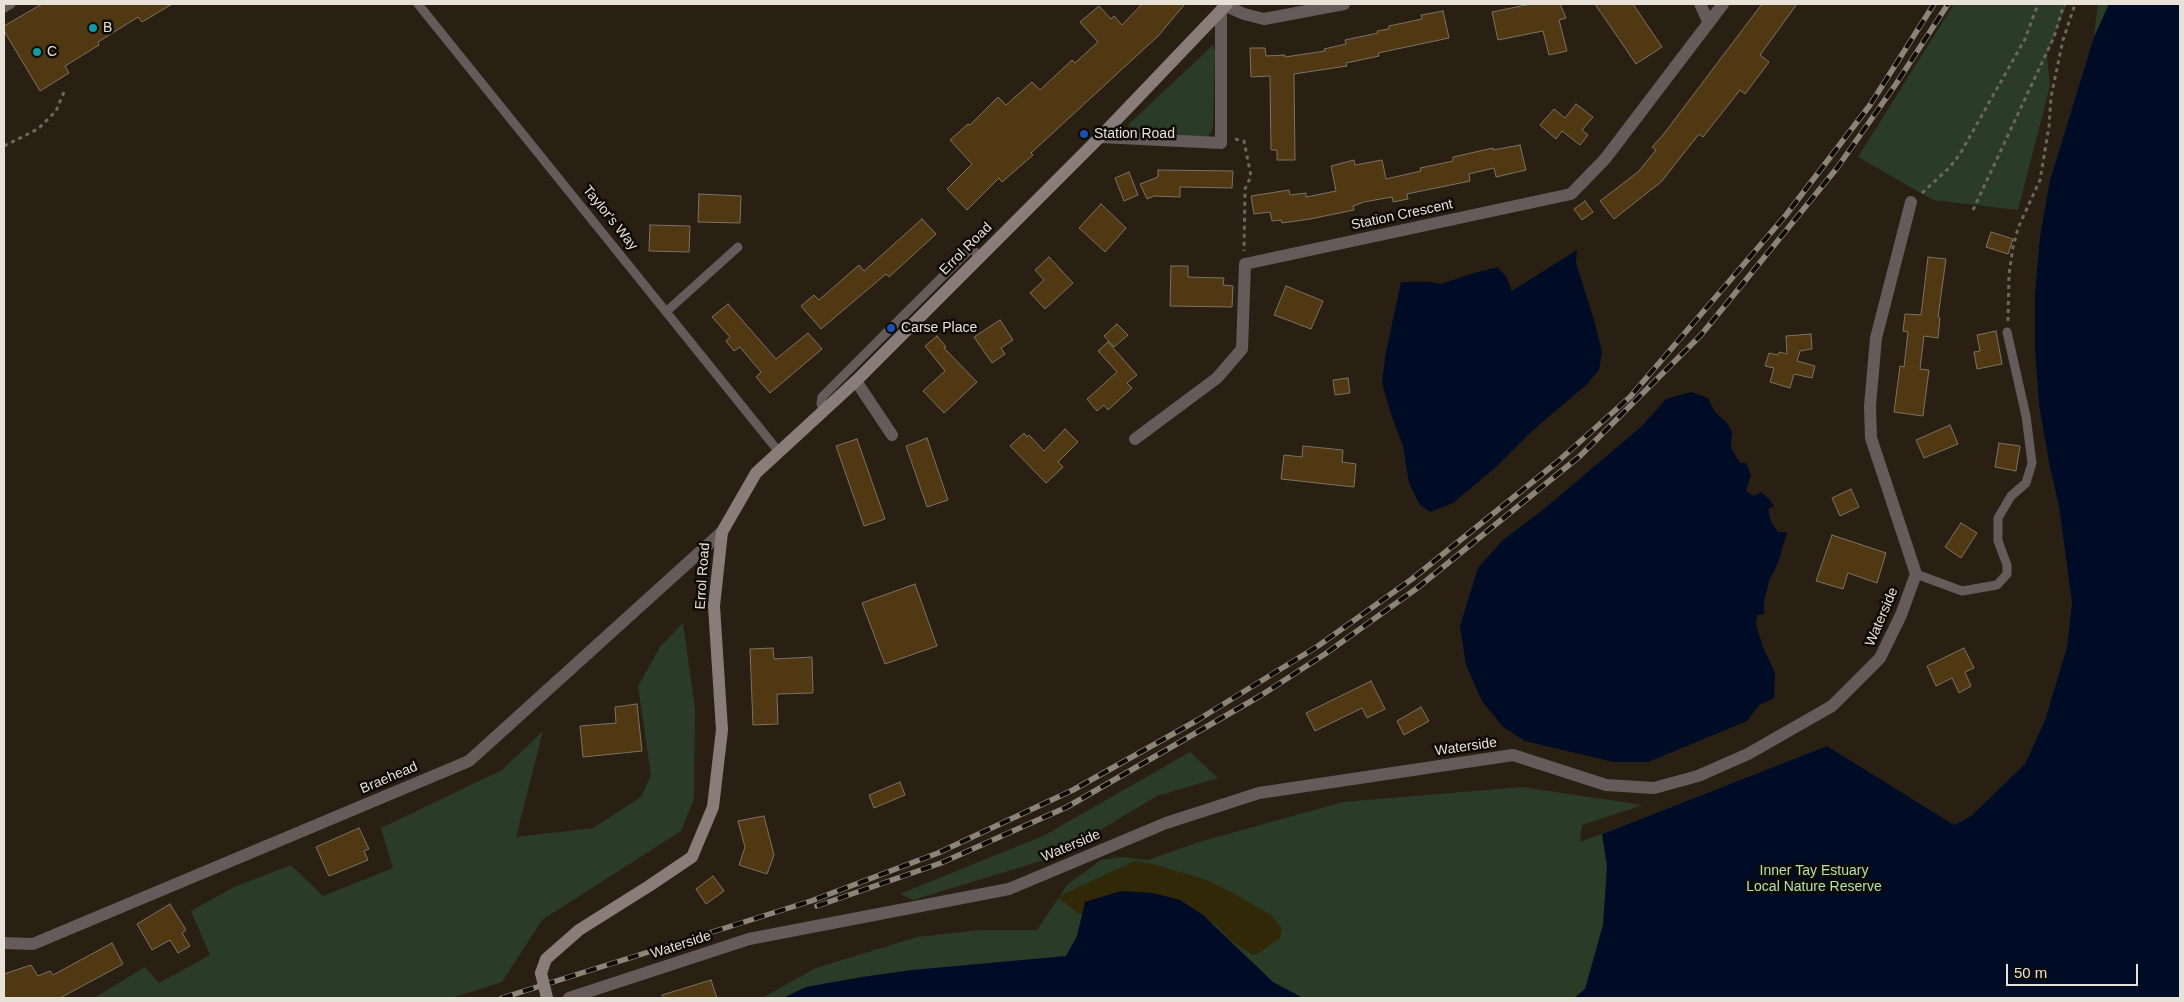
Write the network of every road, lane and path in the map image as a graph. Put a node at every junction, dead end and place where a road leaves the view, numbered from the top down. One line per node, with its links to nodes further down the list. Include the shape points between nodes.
1 (11, 4): 10 (lane)
2 (418, 4): 21 (lane, Taylor's Way)
3 (1344, 4): 9 (street, via 1264,19)
4 (1700, 4): 11 (street)
5 (1723, 4): 11 (street, Station Crescent)
6 (2038, 4): 16 (path, via 2024,39 1960,154)
7 (2064, 4): 17 (path, via 2054,36)
8 (2075, 4): 22 (path, via 2063,40 2051,97 2040,180 2013,247)
9 (1225, 6): 13 (street, Errol Road); 14 (street)
10 (4, 8)
11 (1709, 23): 20 (street, Station Crescent, via 1605,158 1570,194)
12 (64, 92): 15 (path, via 56,111 38,129)
13 (1100, 137): 14 (street, via 1221,143); 19 (street, Errol Road)
14 (1222, 137): 20 (path, via 1244,141 1251,176 1245,189)
15 (4, 146)
16 (1912, 202): 29 (street, via 1876,338 1870,406 1871,438)
17 (1973, 210)
18 (738, 248): 21 (lane)
19 (980, 257): 23 (street, Errol Road); 24 (lane, via 973,250 968,251 822,397)
20 (1245, 264): 26 (street, via 1242,349 1217,378)
21 (667, 311): 27 (lane, Taylor's Way)
22 (2007, 332): 29 (lane, via 2026,416 2032,463 2026,482 2011,496 1998,518 1998,541 2007,574 1997,585 1962,590)
23 (856, 381): 24 (street, Errol Road); 25 (street)
24 (824, 409): 27 (street, Errol Road)
25 (892, 435)
26 (1135, 439)
27 (779, 452): 28 (street, Errol Road, via 756,473)
28 (722, 532): 30 (street, Braehead, via 469,761 33,944); 31 (street, Errol Road, bridge, via 714,606 722,730 713,807 692,857 580,930 546,959 541,973)
29 (1916, 574): 32 (street, Waterside, via 1880,658 1832,706 1748,754 1698,776 1654,788 1606,785 1513,755 1259,793 1166,823 1008,889 749,939)
30 (4, 943)
31 (547, 998)
32 (569, 998)

